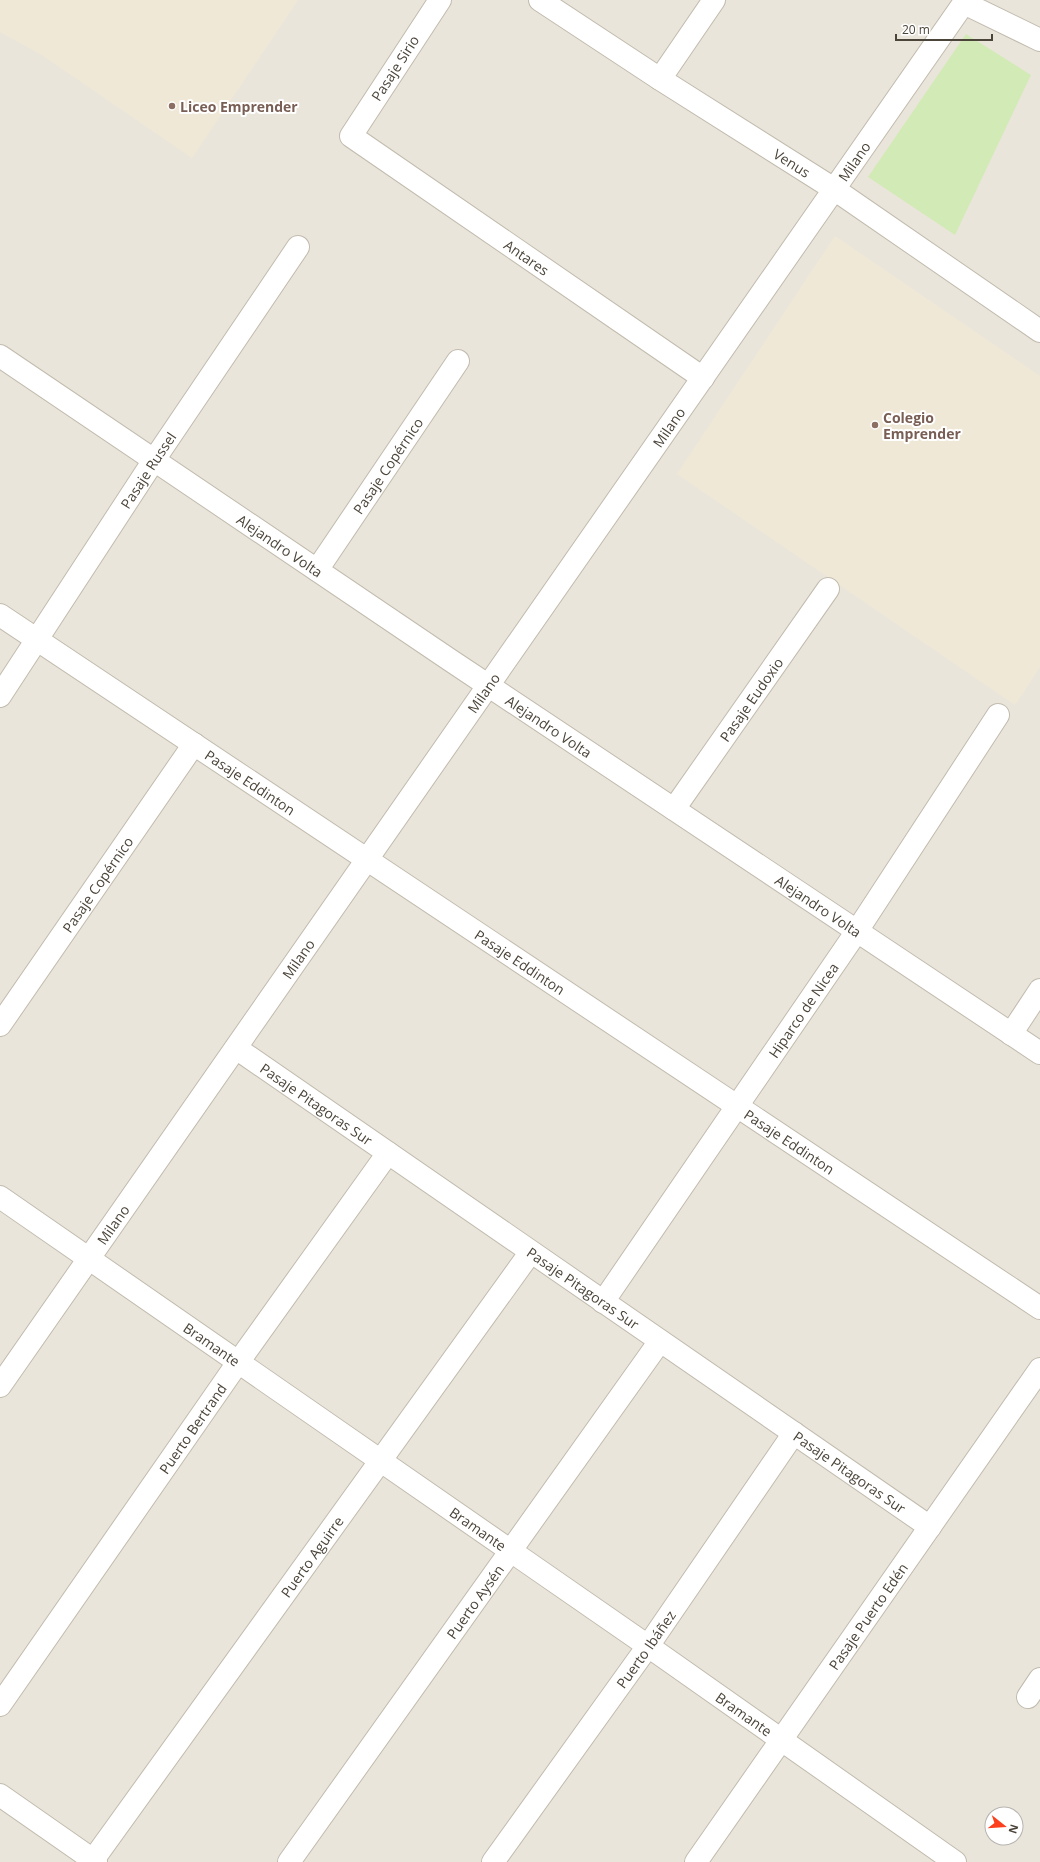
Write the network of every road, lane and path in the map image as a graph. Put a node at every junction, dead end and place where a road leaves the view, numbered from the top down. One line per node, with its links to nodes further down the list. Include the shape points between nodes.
1 (440, 0): 7 (street, Pasaje Sirio)
2 (540, 0): 6 (street, Venus)
3 (714, 0): 6 (street)
4 (965, 2): 5 (street); 8 (street, Milano)
5 (1040, 40)
6 (660, 79): 8 (street, Venus)
7 (351, 136): 13 (street, Antares)
8 (834, 189): 10 (street, Venus); 13 (street, Milano)
9 (298, 247): 14 (street, Pasaje Russel)
10 (1040, 332)
11 (0, 356): 14 (street, Alejandro Volta)
12 (458, 361): 15 (street, Pasaje Copérnico)
13 (703, 378): 19 (street, Milano)
14 (154, 460): 15 (street, Alejandro Volta); 18 (street, Pasaje Russel)
15 (317, 570): 19 (street, Alejandro Volta)
16 (828, 589): 23 (street, Pasaje Eudoxio)
17 (0, 615): 18 (street, Pasaje Eddinton)
18 (38, 640): 20 (street, Pasaje Russel); 22 (street, Pasaje Eddinton)
19 (488, 686): 23 (street, Alejandro Volta); 24 (street, Milano)
20 (0, 696)
21 (998, 715): 25 (street, Hiparco de Nicea)
22 (194, 744): 24 (street, Pasaje Eddinton); 27 (street, Pasaje Copérnico)
23 (674, 809): 25 (street, Alejandro Volta)
24 (368, 858): 29 (street, Milano); 31 (street, Pasaje Eddinton)
25 (857, 931): 28 (street, Alejandro Volta); 31 (street, Hiparco de Nicea)
26 (1040, 990): 28 (street)
27 (0, 1025)
28 (1011, 1034): 30 (street, Alejandro Volta)
29 (236, 1048): 32 (street, Pasaje Pitagoras Sur); 35 (street, Milano)
30 (1040, 1053)
31 (738, 1106): 36 (street, Hiparco de Nicea); 37 (street, Pasaje Eddinton)
32 (388, 1153): 34 (street, Pasaje Pitagoras Sur); 39 (street, Puerto Bertrand)
33 (0, 1197): 35 (street, Bramante)
34 (530, 1253): 36 (street, Pasaje Pitagoras Sur); 43 (street, Puerto Aguirre)
35 (88, 1259): 39 (street, Bramante); 41 (street, Milano)
36 (603, 1302): 38 (street, Pasaje Pitagoras Sur)
37 (1040, 1308)
38 (660, 1341): 42 (street, Pasaje Pitagoras Sur); 45 (street, Puerto Aysén)
39 (239, 1361): 43 (street, Bramante); 47 (street, Puerto Bertrand)
40 (1040, 1370): 44 (street, Pasaje Puerto Edén)
41 (0, 1386)
42 (794, 1433): 44 (street, Pasaje Pitagoras Sur); 46 (street, Puerto Ibáñez)
43 (381, 1460): 45 (street, Bramante); 50 (street, Puerto Aguirre)
44 (930, 1527): 48 (street, Pasaje Puerto Edén)
45 (511, 1550): 46 (street, Bramante); 51 (street, Puerto Aysén)
46 (648, 1646): 48 (street, Bramante); 52 (street, Puerto Ibáñez)
47 (0, 1705)
48 (782, 1740): 53 (street, Pasaje Puerto Edén); 54 (street, Bramante)
49 (0, 1795): 50 (street)
50 (94, 1861)
51 (289, 1862)
52 (493, 1862)
53 (696, 1862)
54 (955, 1862)

